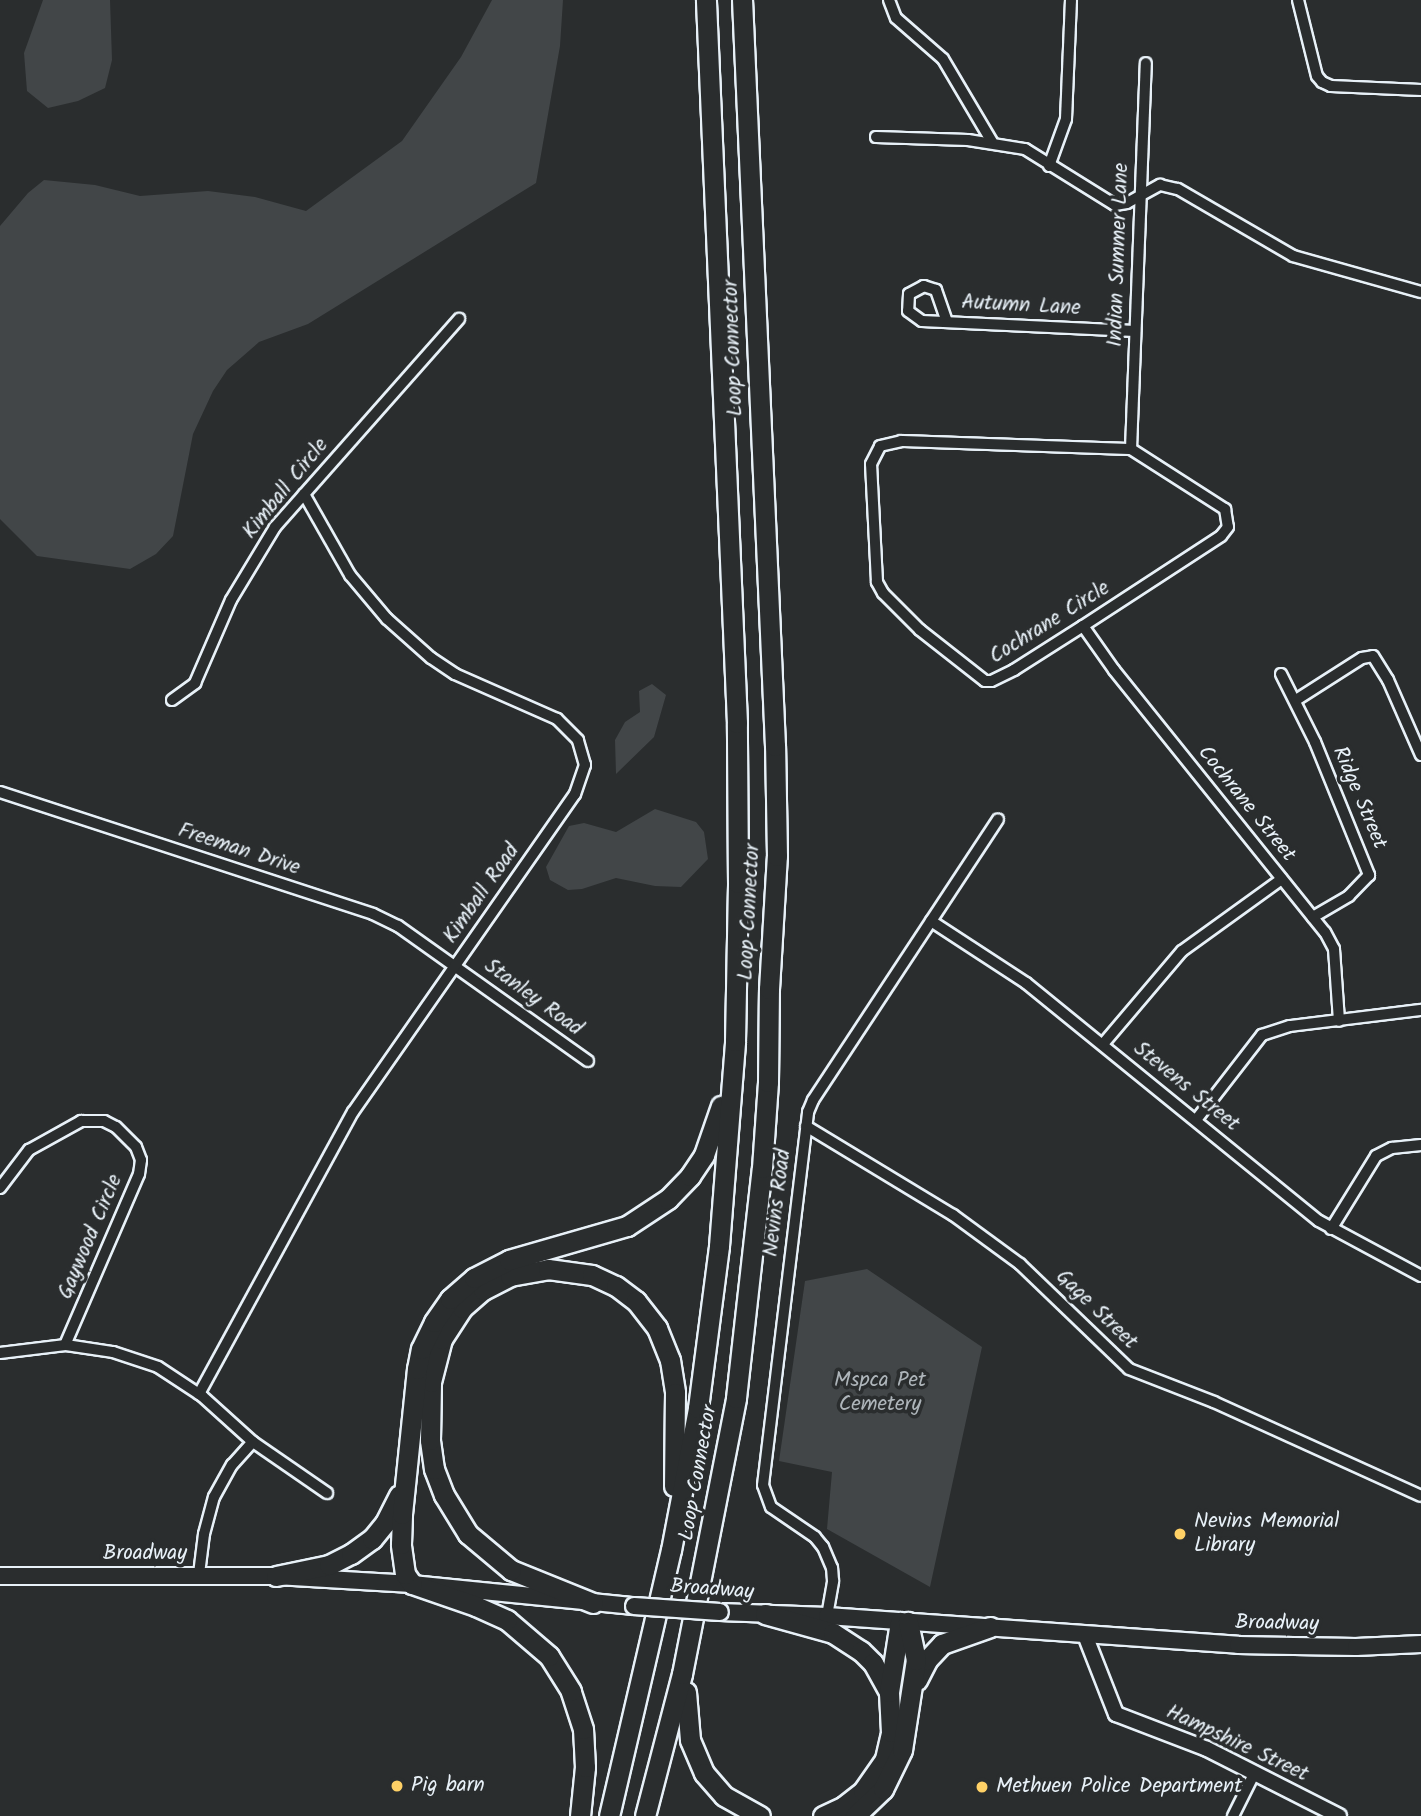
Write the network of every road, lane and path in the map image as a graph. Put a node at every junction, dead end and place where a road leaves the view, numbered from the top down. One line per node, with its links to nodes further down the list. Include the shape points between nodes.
1 (706, 0): 28 (highway, Loop Connector, via 737,723)
2 (742, 0): 50 (highway, Loop Connector, via 777,856 761,1182 736,1398)
3 (889, 0): 9 (street, via 896,18 943,59)
4 (1071, 0): 10 (street, via 1066,119)
5 (1298, 0): 7 (street, via 1322,82)
6 (1146, 63): 11 (street, Indian Summer Lane)
7 (1421, 90)
8 (876, 137): 9 (street)
9 (992, 142): 10 (street, via 1025,149)
10 (1049, 166): 11 (street, via 1115,205)
11 (1140, 193): 12 (street, via 1160,185 1178,190 1293,256); 15 (street, Indian Summer Lane)
12 (1421, 292)
13 (459, 319): 17 (street, Kimball Circle)
14 (947, 322): 15 (street, Autumn Lane)
15 (1135, 331): 16 (street, Indian Summer Lane)
16 (1131, 449): 18 (street, Cochrane Circle, via 1225,509 1228,527); 18 (street, Cochrane Circle, via 901,441 880,446 871,464 877,582 911,621 972,673 991,681)
17 (304, 494): 20 (street, Kimball Circle, via 275,527 245,574 195,683); 29 (street, Kimball Road, via 350,575 409,640 475,685 557,719 570,729 584,752 585,765 575,794)
18 (1083, 626): 25 (street, Cochrane Street)
19 (1281, 674): 21 (street, Ridge Street)
20 (172, 700)
21 (1296, 700): 22 (street, via 1362,658 1373,656); 26 (street, Ridge Street, via 1369,875 1349,896)
22 (1421, 755)
23 (0, 792): 29 (street, Freeman Drive, via 373,914 398,926)
24 (998, 820): 27 (street, Nevins Road)
25 (1282, 879): 26 (street, Cochrane Street); 32 (street, via 1182,951)
26 (1313, 916): 31 (street, Cochrane Street, via 1334,949)
27 (931, 921): 32 (street, Stevens Street, via 990,957); 35 (street, Nevins Road, via 813,1100)
28 (738, 964): 44 (highway, via 721,1108 697,1166 668,1199 633,1222 500,1263 450,1298 421,1349); 58 (highway, Loop Connector, via 719,1246 698,1408)
29 (454, 967): 33 (street, Stanley Road); 42 (street, Kimball Road, via 354,1112)
30 (1421, 1010): 31 (street)
31 (1339, 1021): 34 (street, via 1290,1026 1262,1035)
32 (1103, 1044): 34 (street, Stevens Street)
33 (588, 1061)
34 (1196, 1120): 38 (street, Stevens Street)
35 (806, 1126): 46 (street, Gage Street, via 953,1215 1020,1264 1129,1368); 54 (street, Nevins Road, via 763,1485 771,1507 823,1547 833,1581)
36 (1421, 1145): 38 (street, via 1392,1148 1376,1156)
37 (0, 1188): 40 (street, Gaywood Circle, via 29,1150 81,1121 104,1121 136,1147 141,1160 139,1174)
38 (1331, 1229): 39 (street, Stevens Street)
39 (1421, 1276)
40 (65, 1345): 41 (street); 42 (street, via 113,1352 158,1367)
41 (0, 1353)
42 (199, 1394): 43 (street)
43 (253, 1442): 45 (street); 47 (street, via 232,1465 214,1497)
44 (406, 1467): 49 (highway, via 395,1506 372,1539 329,1565); 51 (highway, via 401,1544 405,1574)
45 (327, 1493)
46 (1421, 1496)
47 (199, 1574): 48 (main road, Broadway); 49 (main road, Broadway)
48 (0, 1576)
49 (276, 1576): 51 (main road, Broadway)
50 (703, 1577): 65 (highway, Loop Connector); 66 (highway, via 686,1692 690,1740 717,1790)
51 (412, 1584): 52 (main road, Broadway); 63 (highway, via 497,1614 549,1656 571,1691 583,1729)
52 (593, 1603): 53 (main road, Broadway, bridge); 58 (highway, via 527,1578 480,1546 451,1509 433,1462 430,1404 442,1339 462,1308 483,1290 538,1269 583,1272 616,1286 644,1310 666,1348 675,1393 675,1466)
53 (765, 1614): 54 (main road, Broadway); 61 (highway, via 833,1633 873,1663)
54 (827, 1616): 55 (main road, Broadway)
55 (904, 1622): 56 (main road, Broadway); 60 (highway, via 916,1660); 61 (highway)
56 (990, 1627): 57 (main road, Broadway); 60 (highway, via 942,1644 927,1660)
57 (1084, 1635): 59 (main road, Broadway, via 1238,1645); 62 (main road, Hampshire Street, via 1116,1714 1207,1749)
58 (652, 1636): 64 (highway, Loop Connector)
59 (1421, 1644)
60 (914, 1687): 68 (highway, via 895,1770 878,1796)
61 (889, 1692): 67 (highway, via 891,1732 880,1768 852,1800)
62 (1254, 1774): 69 (street); 70 (main road, Hampshire Street)
63 (580, 1816)
64 (609, 1816)
65 (645, 1816)
66 (760, 1816)
67 (823, 1816)
68 (855, 1816)
69 (1233, 1816)
70 (1339, 1816)

